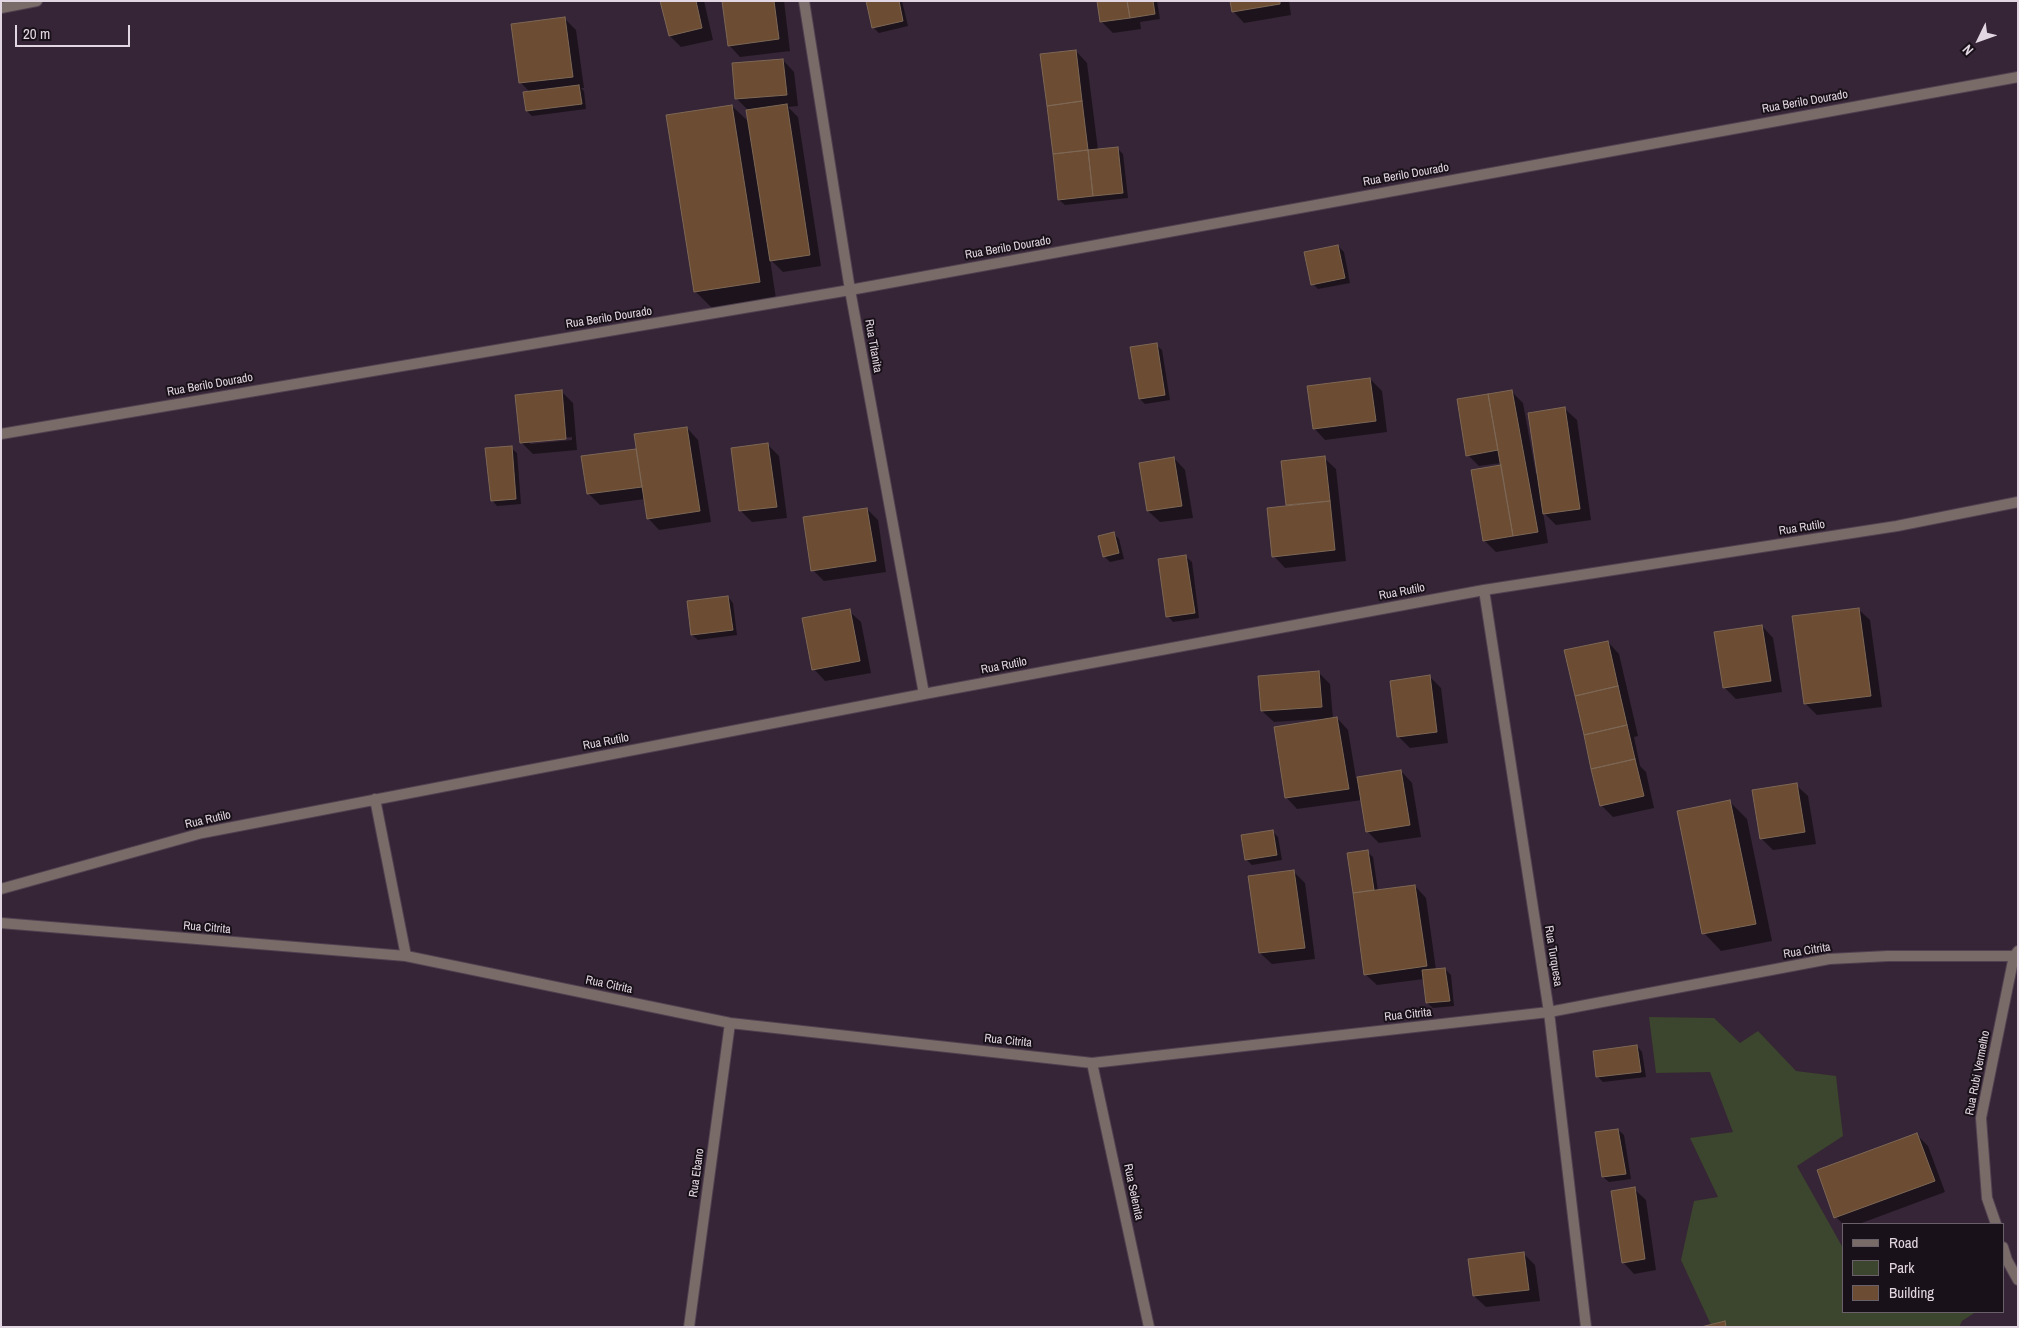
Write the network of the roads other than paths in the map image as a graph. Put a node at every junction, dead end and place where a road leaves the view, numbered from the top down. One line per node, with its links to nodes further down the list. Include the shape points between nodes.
1 (37, 1): 3 (street)
2 (804, 1): 5 (street, Rua Titanita)
3 (1, 8)
4 (2018, 77): 5 (street, Rua Berilo Dourado)
5 (850, 290): 6 (street, Rua Berilo Dourado); 9 (street, Rua Titanita)
6 (1, 434)
7 (2018, 502): 8 (street, Rua Rutilo, via 1897,526)
8 (1484, 590): 9 (street, Rua Rutilo); 15 (street, Rua Turquesa)
9 (924, 694): 10 (street, Rua Rutilo)
10 (375, 799): 11 (street, Rua Rutilo, via 202,833); 14 (street)
11 (1, 889)
12 (1, 923): 14 (street, Rua Citrita)
13 (2016, 954): 15 (street, Rua Citrita, via 1829,959); 18 (street, Rua Rubi Vermelho, via 1981,1118 1988,1198)
14 (406, 956): 16 (street, Rua Citrita)
15 (1548, 1012): 17 (street, Rua Citrita); 23 (street, Rua Turquesa)
16 (730, 1023): 17 (street, Rua Citrita); 21 (street, Rua Ebano)
17 (1092, 1062): 22 (street, Rua Selenita)
18 (1996, 1223)
19 (2004, 1250): 20 (street)
20 (2018, 1280)
21 (689, 1327)
22 (1149, 1327)
23 (1586, 1327)

